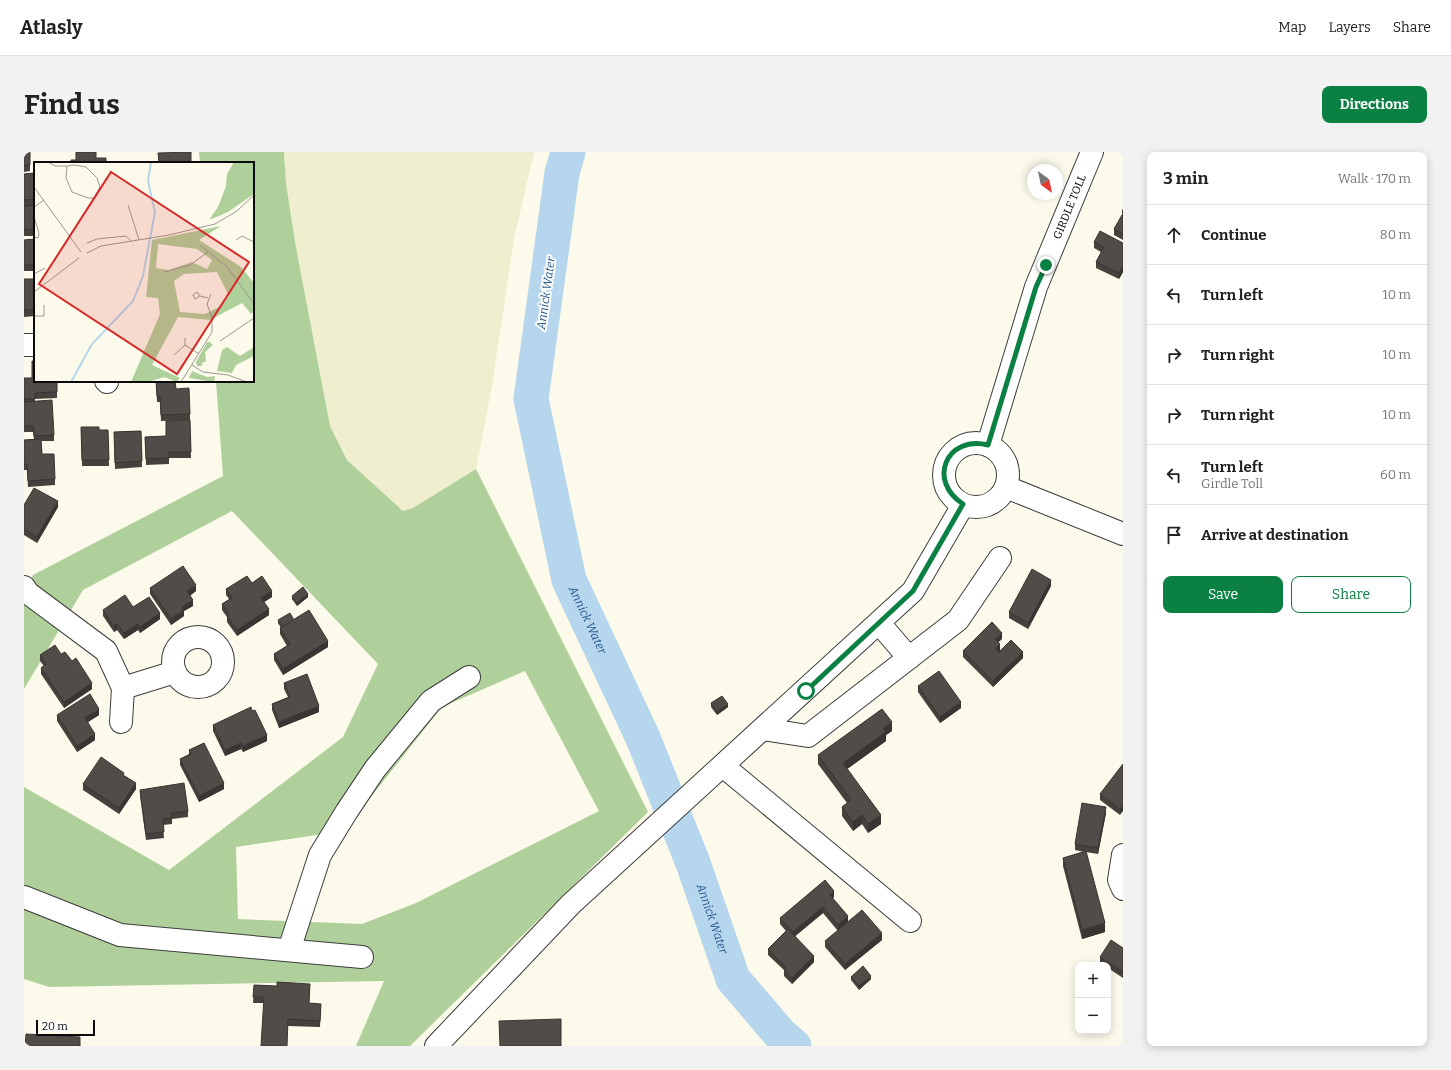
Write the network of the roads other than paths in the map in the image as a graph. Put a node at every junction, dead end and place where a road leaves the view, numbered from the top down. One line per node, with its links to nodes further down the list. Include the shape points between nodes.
1 (1092, 152): 4 (street, GIRDLE TOLL, via 1036,287)
2 (24, 344): 3 (street)
3 (34, 345)
4 (988, 445): 5 (street, via 998,451 1008,468); 6 (street, via 967,444 948,458 944,480 954,498)
5 (1006, 487): 6 (street, via 1001,496 992,503 972,507); 7 (street)
6 (963, 504): 10 (street, via 913,591)
7 (1123, 534)
8 (1000, 558): 11 (street, via 958,620)
9 (24, 587): 14 (street, via 28,593 106,651)
10 (879, 623): 11 (street); 16 (street)
11 (910, 658): 16 (street, via 808,736)
12 (175, 672): 14 (street)
13 (469, 677): 22 (street, via 431,701 375,769 347,811 320,855)
14 (123, 688): 15 (street)
15 (121, 722)
16 (763, 730): 17 (street)
17 (723, 766): 21 (street); 24 (street, via 571,904)
18 (1123, 855): 19 (street, via 1120,880)
19 (1123, 889)
20 (24, 897): 22 (street, via 120,935)
21 (910, 921)
22 (289, 950): 23 (street)
23 (362, 957)
24 (436, 1046)

